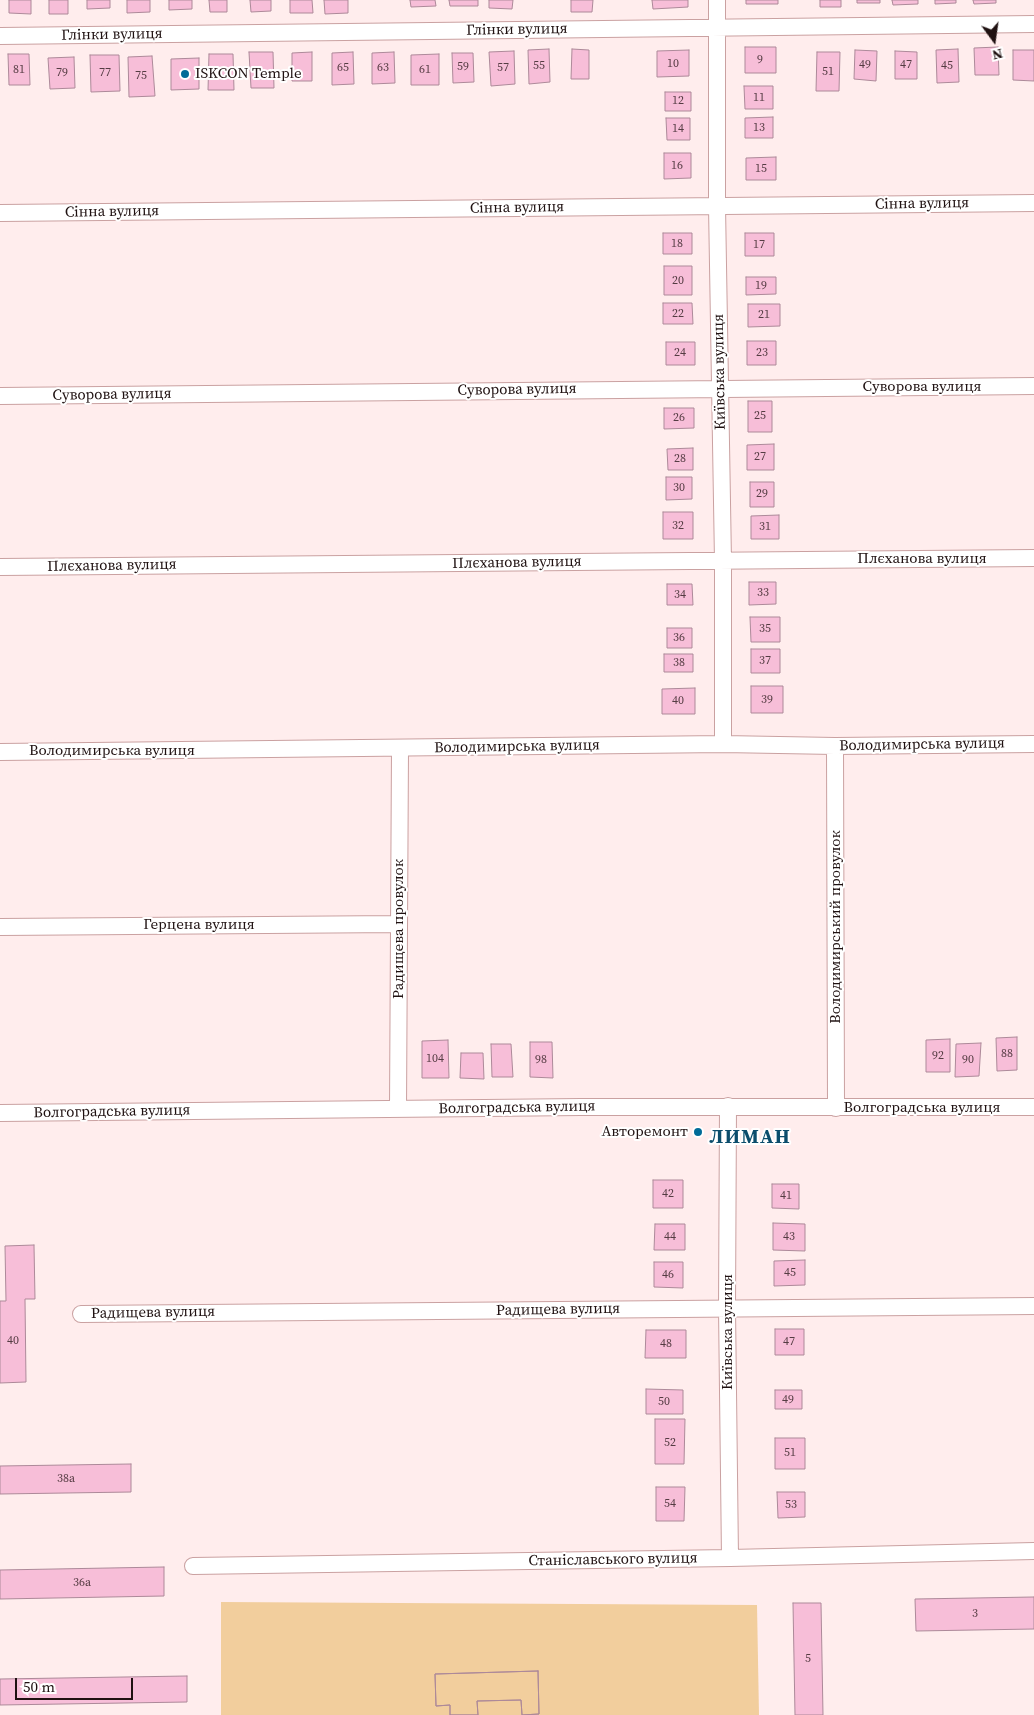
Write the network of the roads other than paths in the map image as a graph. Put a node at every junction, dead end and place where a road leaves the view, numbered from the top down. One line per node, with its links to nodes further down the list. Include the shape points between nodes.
1 (718, 0): 3 (street, Київська вулиця)
2 (1034, 24): 3 (street, Глінки вулиця)
3 (717, 28): 4 (street, Глінки вулиця); 6 (street, Київська вулиця)
4 (0, 36)
5 (1034, 203): 6 (street, Сінна вулиця)
6 (717, 206): 7 (street, Сінна вулиця); 9 (street, Київська вулиця)
7 (0, 213)
8 (1034, 386): 9 (street, Суворова вулиця)
9 (720, 388): 10 (street, Суворова вулиця); 12 (street, Київська вулиця)
10 (0, 396)
11 (1034, 558): 12 (street, Плєханова вулиця)
12 (723, 561): 13 (street, Плєханова вулиця); 14 (street, Київська вулиця)
13 (0, 567)
14 (723, 744): 16 (street, Володимирська вулиця); 17 (street, Володимирська вулиця)
15 (1034, 744): 16 (street, Володимирська вулиця)
16 (836, 746): 23 (street, Володимирський провулок)
17 (400, 749): 18 (street, Володимирська вулиця); 19 (street, Радищева провулок)
18 (0, 752)
19 (398, 924): 20 (street, Герцена вулиця); 24 (street, Радищева провулок)
20 (0, 927)
21 (728, 1106): 23 (street, Волгоградська вулиця); 24 (street, Волгоградська вулиця); 27 (street, Київська вулиця)
22 (1034, 1107): 23 (street, Волгоградська вулиця)
23 (836, 1108)
24 (398, 1109): 25 (street, Волгоградська вулиця)
25 (0, 1113)
26 (1034, 1306): 27 (street, Радищева вулиця)
27 (727, 1308): 28 (street, Радищева вулиця); 30 (street, Київська вулиця)
28 (81, 1314)
29 (1034, 1551): 30 (street, Станіславського вулиця)
30 (730, 1558): 31 (street, Станіславського вулиця)
31 (193, 1566)

